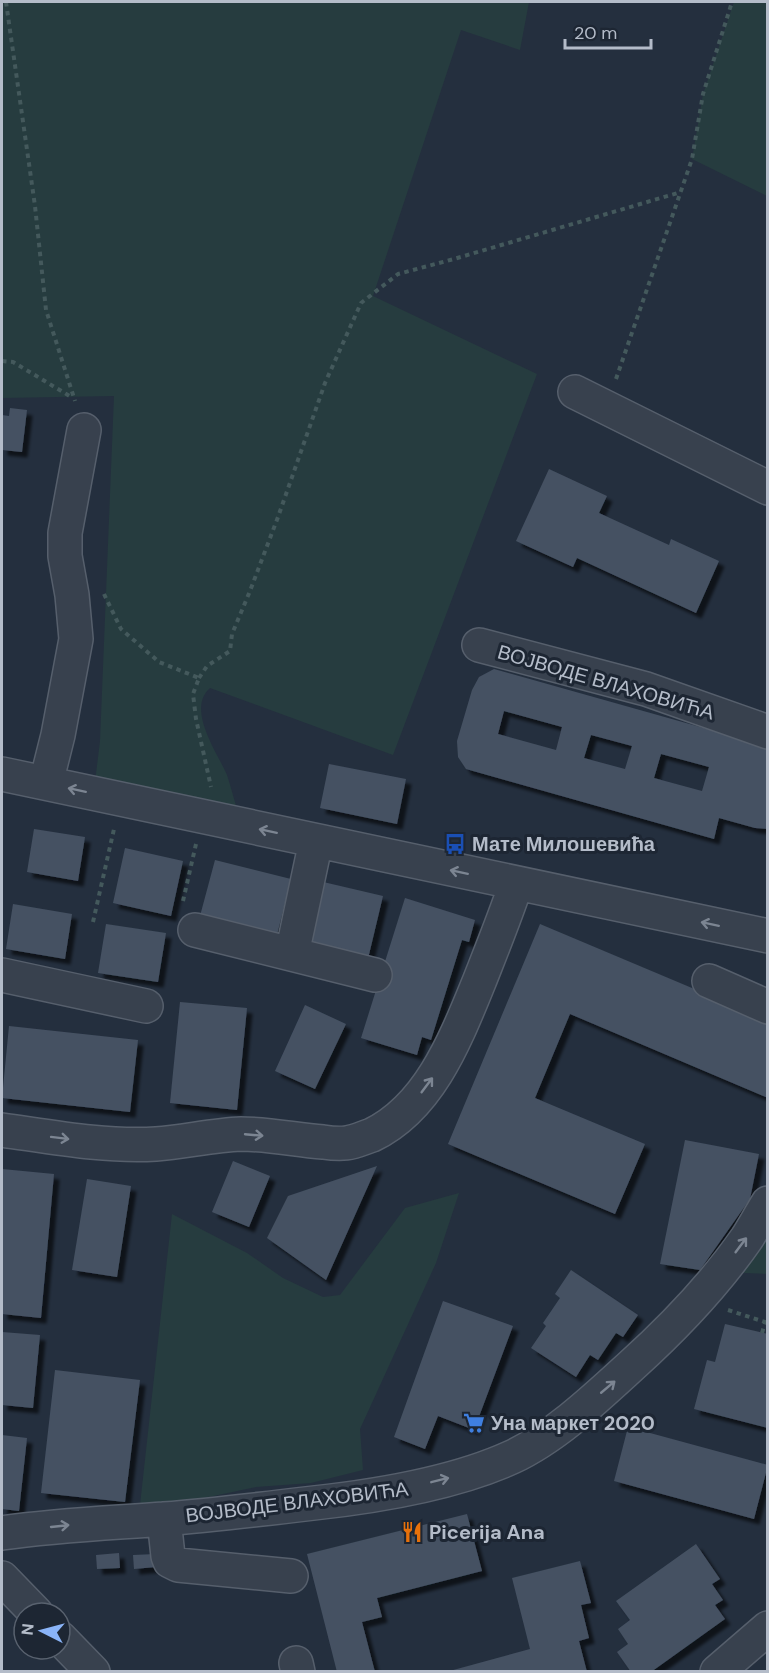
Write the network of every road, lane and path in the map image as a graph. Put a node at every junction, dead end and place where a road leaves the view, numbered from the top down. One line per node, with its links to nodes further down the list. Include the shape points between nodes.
1 (732, 2): 2 (path, via 703,94 692,159)
2 (681, 192): 6 (path); 10 (path, via 398,274 361,303 325,382 232,634 230,651 207,666)
3 (2, 360): 5 (path, via 13,362)
4 (575, 392): 6 (street)
5 (74, 399)
6 (607, 407): 8 (street)
7 (84, 430): 13 (street, via 65,533 76,639)
8 (768, 488)
9 (479, 645): 11 (street, ВОЈВОДЕ ВЛАХОВИЋА, via 646,689)
10 (199, 678)
11 (768, 732)
12 (2, 774): 13 (street)
13 (46, 783): 14 (street, one-way to 13)
14 (120, 799): 15 (street); 19 (path)
15 (202, 817): 16 (street, one-way to 15); 18 (path)
16 (316, 841): 17 (street, one-way to 16); 21 (street)
17 (516, 884): 20 (street, one-way to 17); 27 (street, one-way to 17, via 136,1144 244,1134 345,1143 382,1130 423,1090 454,1040)
18 (189, 918): 21 (street)
19 (93, 922)
20 (768, 936)
21 (292, 954): 23 (street)
22 (2, 975): 25 (street)
23 (375, 975)
24 (709, 981): 26 (street)
25 (146, 1006)
26 (768, 1007)
27 (2, 1130)
28 (768, 1203): 32 (street, ВОЈВОДЕ ВЛАХОВИЋА, one-way to 28, via 375,1495 481,1469 513,1456 549,1435 646,1353 720,1272)
29 (724, 1309): 30 (path)
30 (766, 1323): 31 (path)
31 (762, 1333)
32 (164, 1519): 33 (street, ВОЈВОДЕ ВЛАХОВИЋА, one-way to 32); 34 (street, via 168,1556 173,1563)
33 (2, 1533)
34 (291, 1576)
35 (2, 1578): 36 (street)
36 (24, 1601)
37 (768, 1628): 40 (street)
38 (72, 1650): 39 (street)
39 (93, 1671)
40 (717, 1671)

